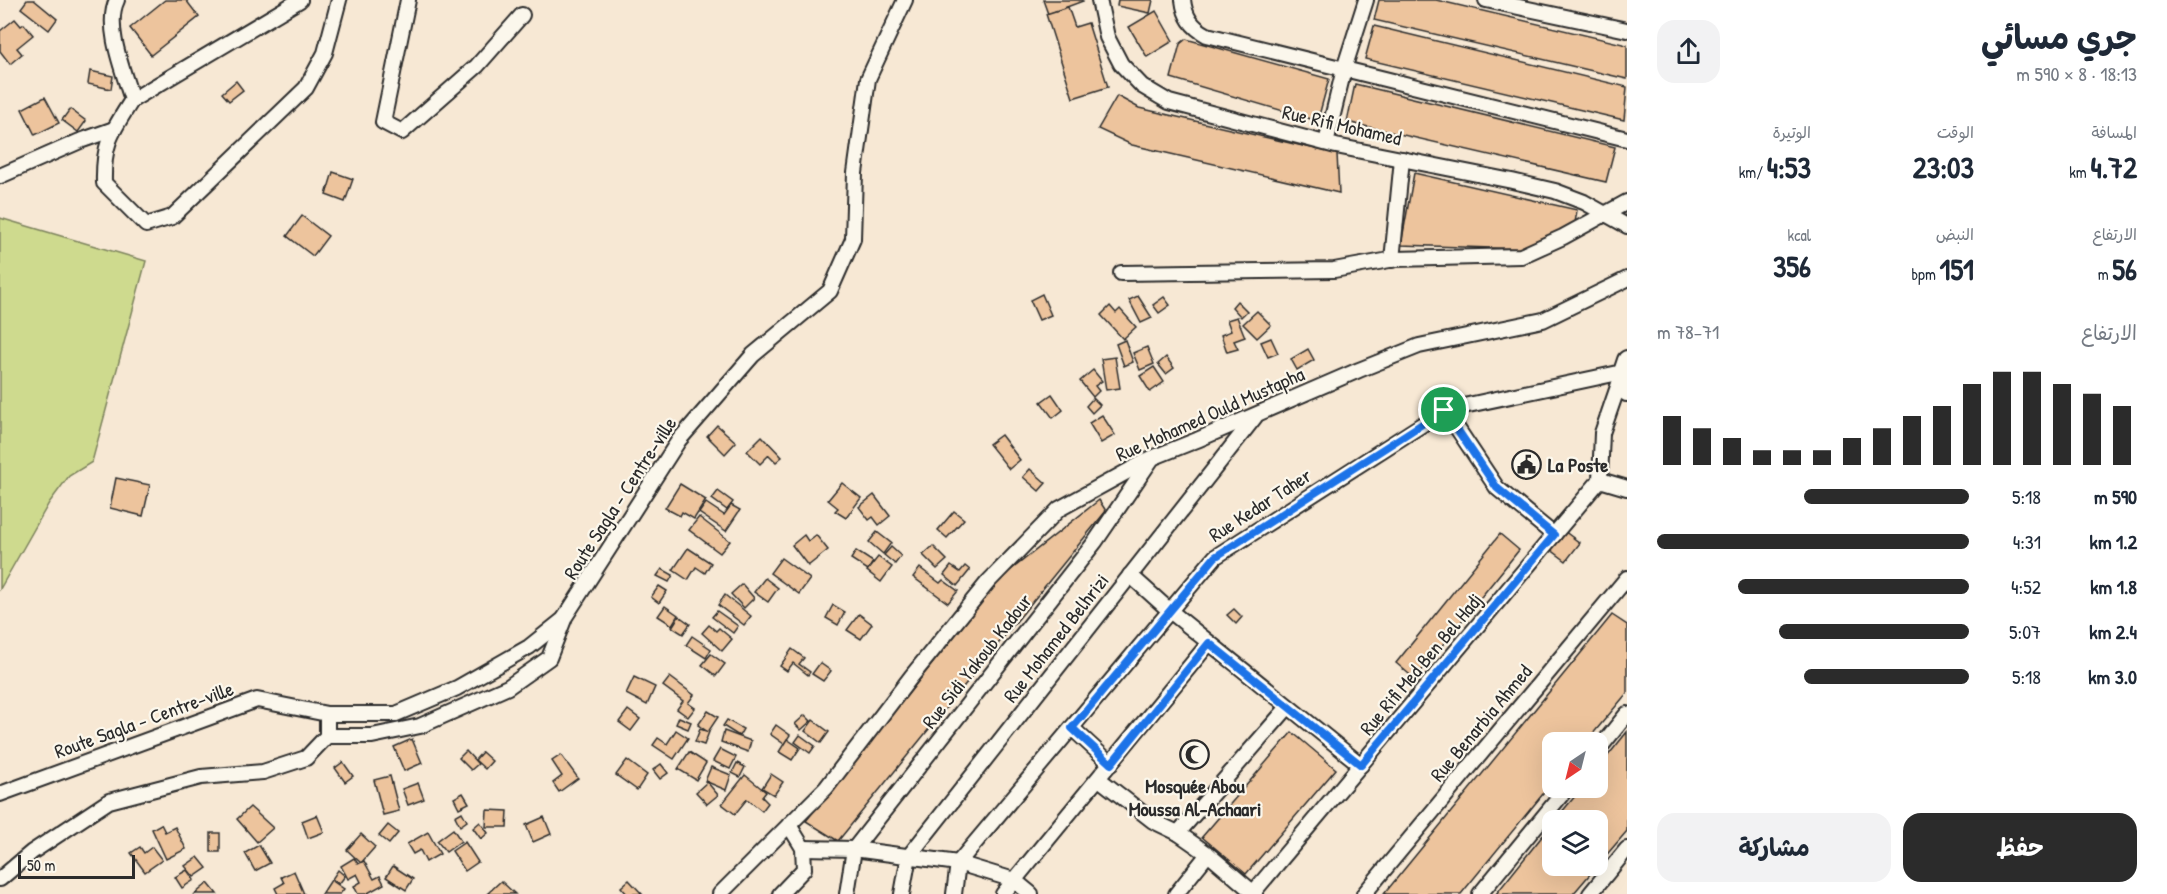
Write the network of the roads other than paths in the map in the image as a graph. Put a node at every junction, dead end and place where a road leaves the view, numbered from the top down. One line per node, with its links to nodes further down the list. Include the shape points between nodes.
1 (117, 0): 13 (street, via 113,36)
2 (300, 0): 13 (street)
3 (339, 0): 14 (street, via 325,53 306,88 172,217 146,225 104,183 104,158)
4 (408, 0): 10 (street, via 383,122 402,132 477,66)
5 (905, 0): 36 (street, Route Sagla - Centre-ville, via 868,79 855,173 853,239 830,291 753,355 679,440)
6 (1100, 0): 16 (street, Rue Rifi Mohamed, via 1107,37 1121,64 1142,86 1169,102)
7 (1183, 0): 12 (street, via 1189,20 1207,35)
8 (1365, 0): 12 (street)
9 (1486, 0): 11 (street)
10 (522, 15)
11 (1627, 30)
12 (1344, 69): 15 (street); 16 (street)
13 (132, 100): 14 (street)
14 (114, 129): 18 (street)
15 (1627, 139)
16 (1326, 143): 17 (street, Rue Rifi Mohamed)
17 (1402, 159): 20 (street, Rue Rifi Mohamed, via 1555,191); 22 (street)
18 (0, 176)
19 (1627, 202): 20 (street)
20 (1604, 213): 21 (street, Rue Rifi Mohamed); 22 (street, via 1521,256)
21 (1627, 226)
22 (1392, 260): 23 (street, via 1334,270)
23 (1121, 273)
24 (1627, 279): 28 (street, Rue Mohamed Ould Mustapha, via 1544,320 1419,346)
25 (1625, 366): 26 (street); 27 (street, Rue Kedar Taher); 30 (street, via 1602,434)
26 (1627, 392)
27 (1444, 410): 32 (street, via 1497,488); 35 (street, Rue Kedar Taher, via 1215,557)
28 (1258, 414): 29 (street, Rue Mohamed Ould Mustapha); 33 (street, Rue Mohamed Belhrizi)
29 (1152, 458): 49 (street, Rue Mohamed Ould Mustapha, via 1059,509 988,582 826,788); 52 (street, Rue Sidi Yakoub Kadour, via 1095,542)
30 (1600, 480): 31 (street); 32 (street, Rue Rifi Med Ben Bel Hadj)
31 (1627, 488)
32 (1554, 535): 45 (street, Rue Rifi Med Ben Bel Hadj)
33 (1130, 575): 35 (street); 55 (street, Rue Mohamed Belhrizi)
34 (1627, 578): 70 (street, Rue Benarbia Ahmed)
35 (1170, 611): 37 (street); 41 (street, Rue Kedar Taher)
36 (565, 617): 39 (street, Route Sagla - Centre-ville, via 529,647 457,688 396,714); 42 (street, Route Sagla - Centre-ville, via 549,658 508,687 420,726 372,736)
37 (1209, 643): 38 (street); 44 (street)
38 (1288, 707): 45 (street); 50 (street)
39 (327, 714): 42 (street); 47 (street, Route Sagla - Centre-ville, via 257,700)
40 (1627, 714): 43 (street)
41 (1072, 728): 44 (street); 56 (street, Rue Kedar Taher)
42 (327, 736): 58 (street, via 306,758 263,772 201,777 109,801 32,852)
43 (1608, 738)
44 (1111, 764): 46 (street)
45 (1361, 765): 69 (street, Rue Rifi Med Ben Bel Hadj)
46 (1099, 778): 50 (street, via 1153,821); 59 (street)
47 (0, 794)
48 (1559, 798): 71 (street)
49 (789, 825): 51 (street); 60 (street, Rue Mohamed Ould Mustapha)
50 (1178, 833): 54 (street)
51 (803, 848): 52 (street); 57 (street, via 804,869)
52 (854, 849): 55 (street); 63 (street, Rue Sidi Yakoub Kadour)
53 (1627, 849): 72 (street)
54 (1208, 854): 68 (street); 69 (street)
55 (909, 856): 56 (street); 64 (street, Rue Mohamed Belhrizi)
56 (958, 863): 59 (street); 65 (street)
57 (796, 878): 61 (street); 62 (street)
58 (0, 879)
59 (1014, 880): 66 (street); 67 (street)
60 (720, 894)
61 (780, 894)
62 (793, 894)
63 (847, 894)
64 (902, 894)
65 (954, 894)
66 (1003, 894)
67 (1030, 894)
68 (1176, 894)
69 (1254, 894)
70 (1364, 894)
71 (1480, 894)
72 (1590, 894)

